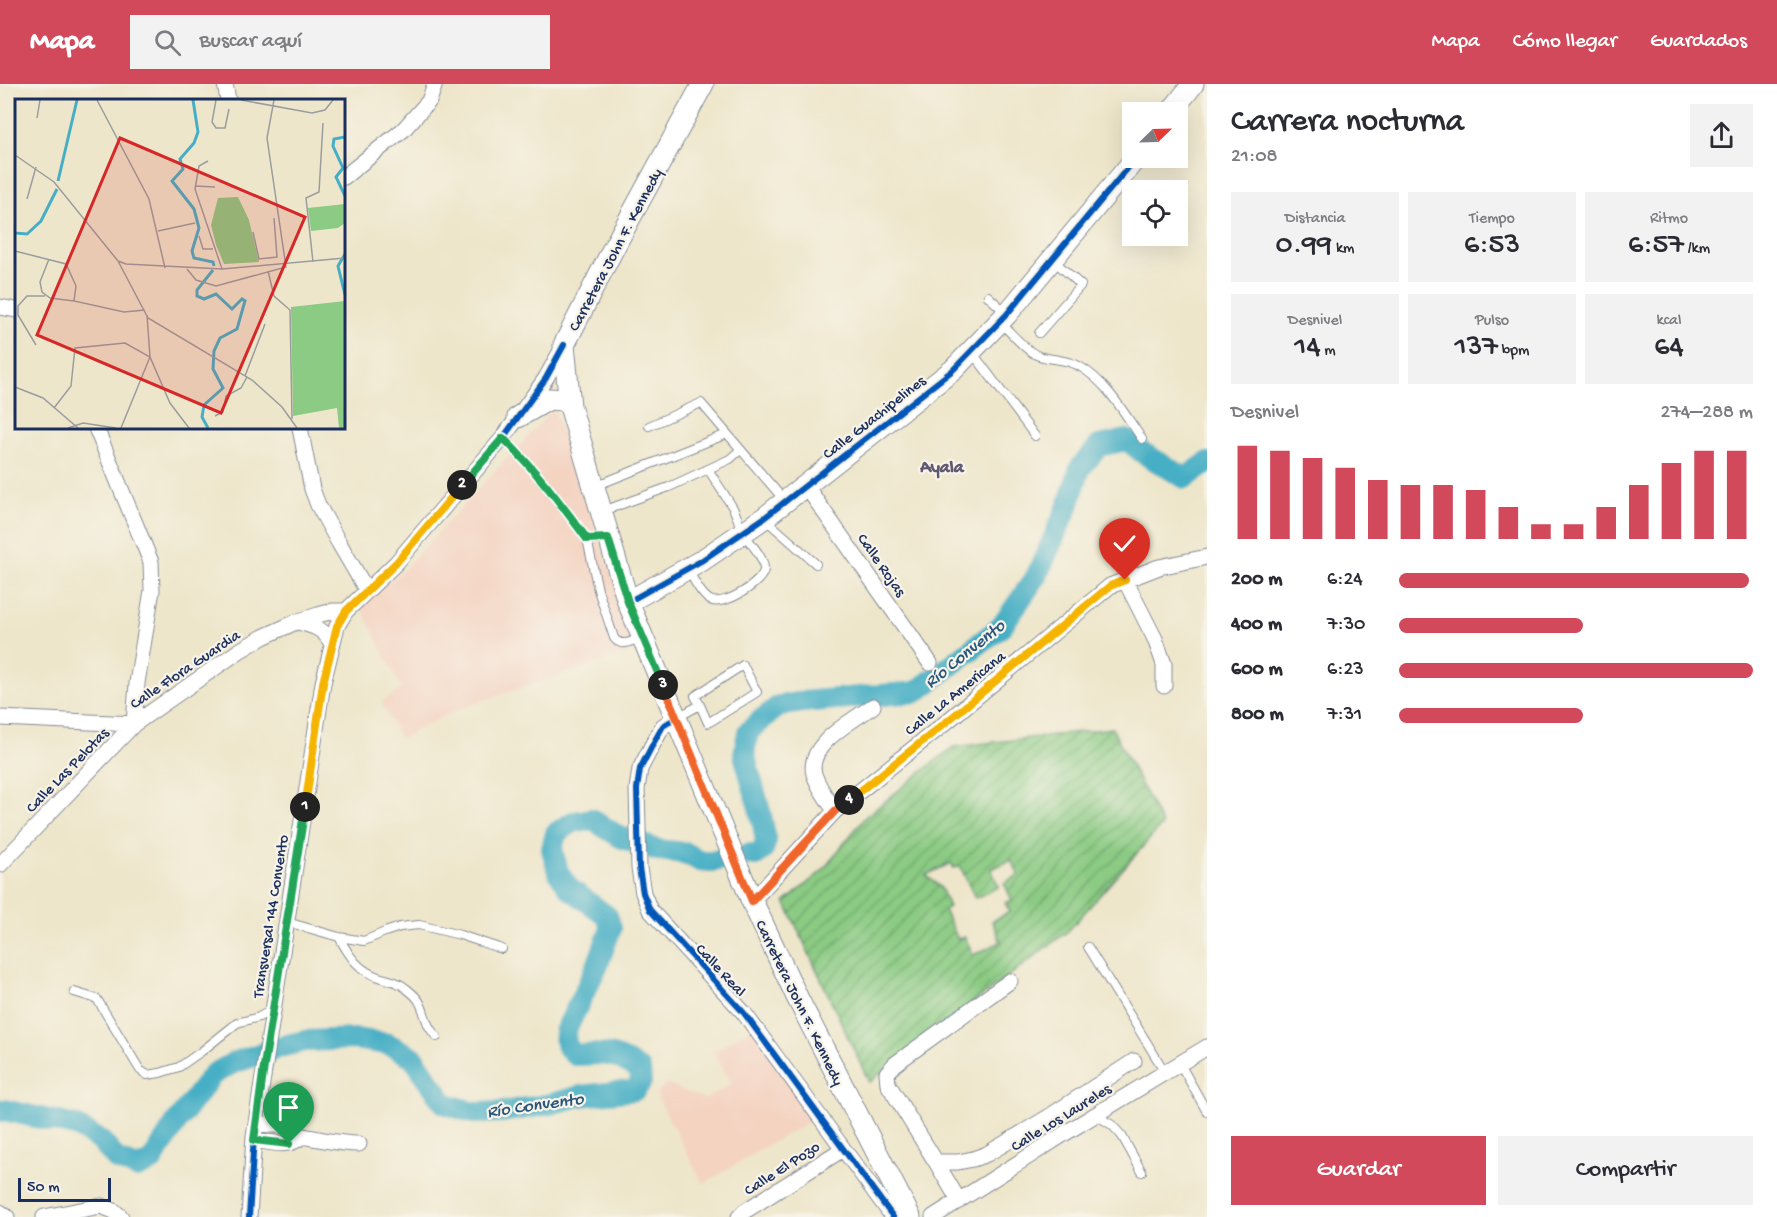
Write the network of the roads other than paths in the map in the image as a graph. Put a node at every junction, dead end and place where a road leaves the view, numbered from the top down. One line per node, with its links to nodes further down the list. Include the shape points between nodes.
1 (225, 84): 5 (street)
2 (435, 84): 8 (street, via 429,101 403,130)
3 (702, 84): 15 (main road, Carretera John F. Kennedy)
4 (1193, 84): 6 (main road)
5 (228, 99)
6 (1179, 102)
7 (1128, 168): 9 (main road, Calle Guachipelines)
8 (345, 176)
9 (1052, 259): 13 (main road, Calle Guachipelines); 14 (lane, via 1081,285)
10 (988, 296): 13 (lane)
11 (0, 307): 12 (street)
12 (15, 310)
13 (1004, 318): 16 (main road, Calle Guachipelines); 25 (lane, via 1034,354 1078,366 1095,378)
14 (1039, 333)
15 (564, 345): 17 (main road, Carretera John F. Kennedy); 18 (street, Transversal 144 Convento)
16 (971, 351): 23 (lane); 29 (main road, Calle Guachipelines, via 953,370)
17 (570, 406): 18 (main road, via 564,400 549,399); 28 (main road, Carretera John F. Kennedy)
18 (518, 417): 24 (street, Transversal 144 Convento)
19 (650, 426): 22 (lane, via 701,403)
20 (96, 429): 52 (street, via 151,561 152,590)
21 (300, 429): 40 (street, via 318,505)
22 (727, 434): 26 (lane); 28 (lane)
23 (1035, 435)
24 (503, 438): 35 (lane, via 523,457); 40 (street, Transversal 144 Convento, via 396,563)
25 (1142, 439)
26 (740, 450): 27 (lane); 30 (lane)
27 (708, 469): 31 (lane); 32 (lane)
28 (595, 486): 32 (main road, Carretera John F. Kennedy)
29 (806, 486): 30 (main road, Calle Guachipelines); 46 (street, Calle Rojas)
30 (785, 502): 33 (main road, Calle Guachipelines)
31 (733, 509): 33 (lane); 33 (lane)
32 (601, 512): 34 (main road, Carretera John F. Kennedy)
33 (755, 524): 37 (lane); 38 (main road, Calle Guachipelines); 38 (lane, via 765,571 747,589 733,598 710,600)
34 (608, 538): 35 (lane); 41 (main road, Carretera John F. Kennedy)
35 (587, 539): 44 (lane, via 614,638 620,644)
36 (1207, 557): 39 (street, Calle La Americana, via 1159,567)
37 (816, 564)
38 (687, 569): 41 (main road, Calle Guachipelines)
39 (1125, 580): 47 (street, via 1155,639 1164,664); 53 (street, Calle La Americana, via 1110,586)
40 (367, 591): 42 (street, Transversal 144 Convento)
41 (628, 602): 44 (main road, Carretera John F. Kennedy)
42 (346, 611): 43 (street, Calle Flora Guardia); 45 (street, Transversal 144 Convento)
43 (296, 622): 45 (street, via 322,630); 52 (street, Calle Flora Guardia, via 239,651)
44 (643, 637): 51 (main road, Carretera John F. Kennedy)
45 (332, 645): 56 (street, Transversal 144 Convento)
46 (930, 663)
47 (1164, 686)
48 (700, 705): 48 (lane, via 708,723 757,692 742,665 695,696); 51 (lane)
49 (873, 706): 53 (street, via 839,730 813,758 814,773)
50 (0, 717): 52 (street, Calle Flora Guardia)
51 (676, 718): 55 (main road, Carretera John F. Kennedy); 74 (street, Calle Real, via 663,726 640,769 637,789 643,893 650,910 744,1013)
52 (134, 724): 54 (street, Calle Las Pelotas)
53 (835, 811): 55 (street, Calle La Americana)
54 (0, 865)
55 (752, 901): 86 (main road, Carretera John F. Kennedy)
56 (287, 922): 57 (lane); 62 (street, Transversal 144 Convento)
57 (339, 936): 59 (lane, via 364,941 400,927 419,925); 63 (lane, via 358,967 396,981 420,1002 430,1030)
58 (1088, 947): 67 (lane)
59 (502, 950)
60 (1010, 981): 75 (street, via 887,1073 888,1083)
61 (74, 993): 62 (lane, via 97,999 140,1070 147,1075 179,1066 237,1023)
62 (273, 1009): 70 (street, Transversal 144 Convento)
63 (437, 1037)
64 (1207, 1047): 66 (street, Calle Los Laureles)
65 (1134, 1061): 75 (street, via 987,1154 966,1161)
66 (1180, 1064): 67 (street, Calle Los Laureles); 68 (lane)
67 (1165, 1072): 69 (street, Calle Los Laureles)
68 (1207, 1112)
69 (1096, 1115): 76 (lane, via 1122,1136); 77 (street, Calle Los Laureles)
70 (256, 1124): 71 (street, via 289,1126); 72 (street, Transversal 144 Convento)
71 (302, 1136): 72 (street, via 289,1144); 73 (street)
72 (254, 1140): 83 (street, Transversal 144 Convento)
73 (359, 1144)
74 (843, 1149): 84 (street, Calle El Pozo); 85 (street, Calle Real)
75 (936, 1162): 77 (street)
76 (1142, 1172)
77 (959, 1201): 79 (street, Calle Los Laureles)
78 (0, 1212): 80 (street)
79 (942, 1215)
80 (7, 1217)
81 (44, 1217): 82 (street, via 101,1206)
82 (121, 1217)
83 (249, 1217)
84 (739, 1217)
85 (893, 1217)
86 (910, 1217)

